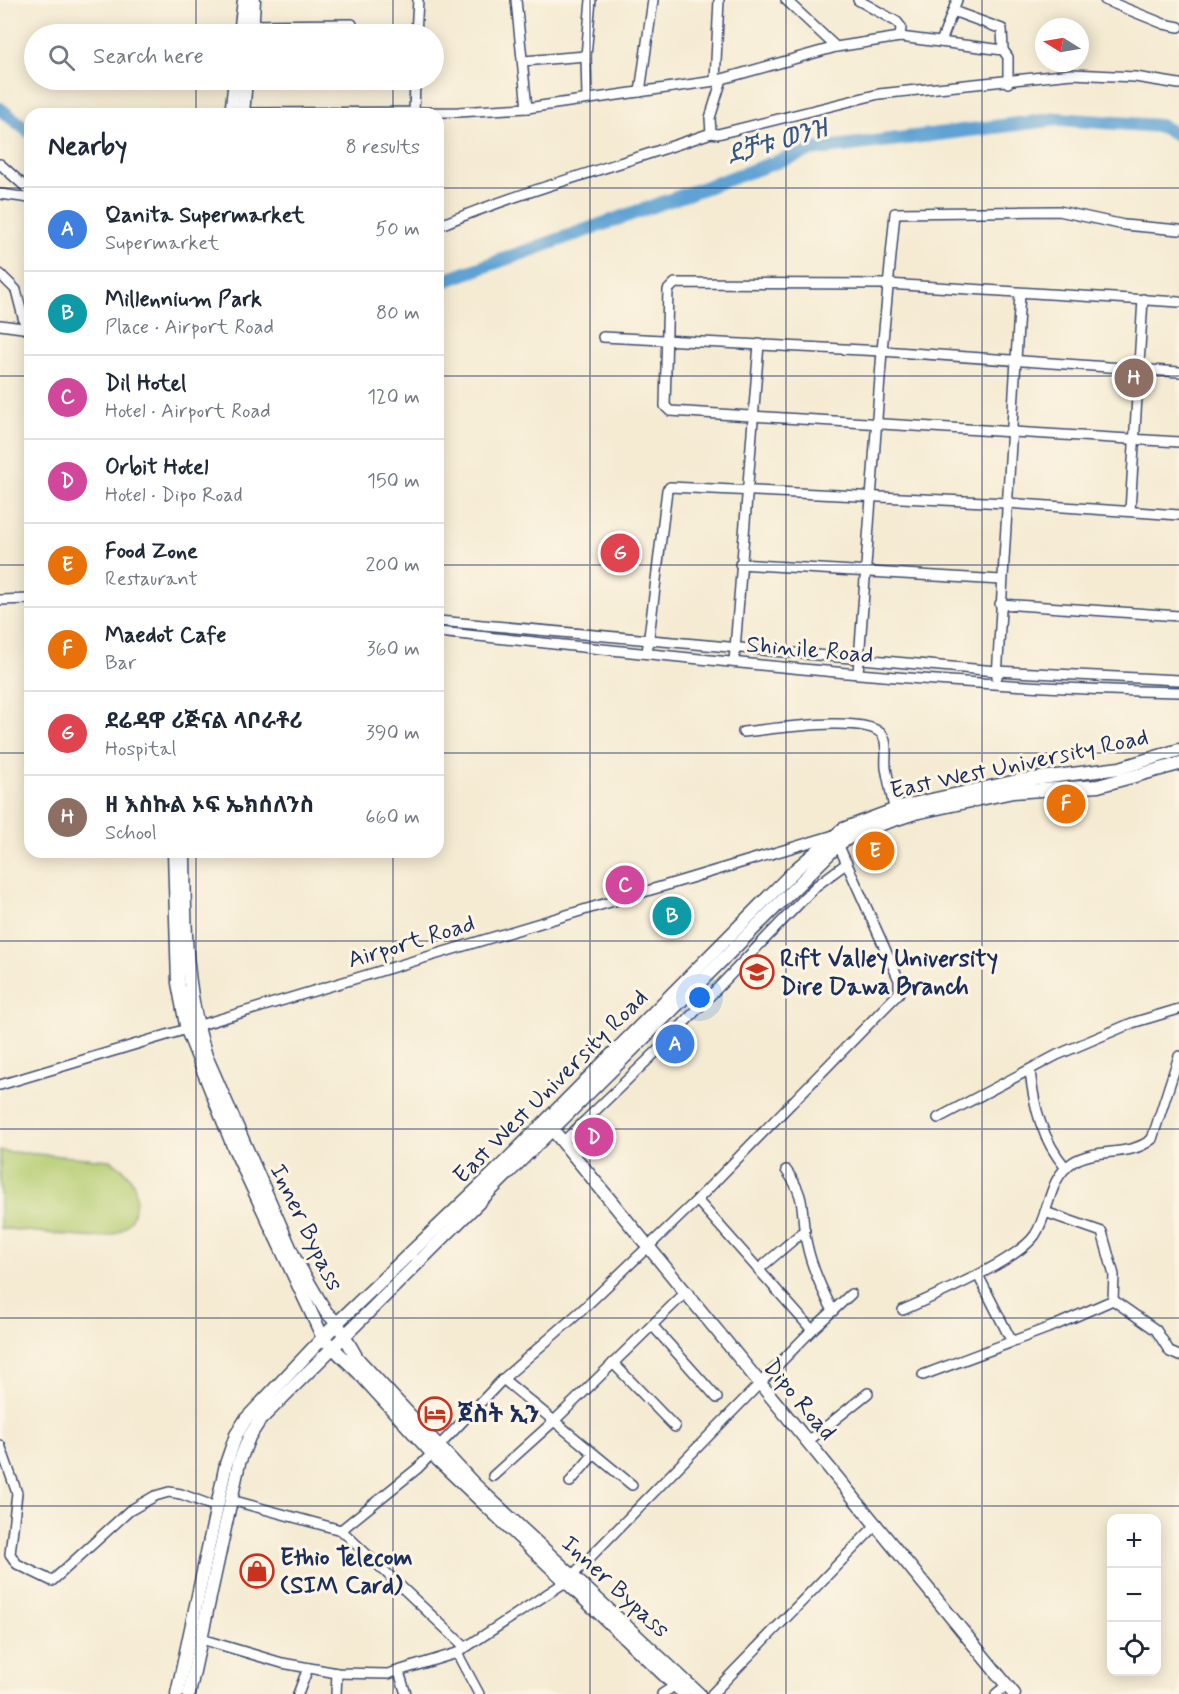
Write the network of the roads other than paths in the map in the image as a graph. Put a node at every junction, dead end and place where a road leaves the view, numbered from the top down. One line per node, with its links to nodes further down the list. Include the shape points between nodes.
1 (244, 0): 13 (main road)
2 (254, 0): 14 (main road)
3 (418, 0): 15 (street)
4 (516, 0): 22 (street)
5 (591, 0): 21 (street)
6 (653, 0): 29 (street)
7 (719, 0): 23 (street)
8 (786, 0): 19 (street)
9 (858, 0): 17 (street, via 897,22)
10 (957, 0): 12 (street)
11 (1105, 0): 16 (street)
12 (953, 11): 18 (street); 20 (street, via 1002,29)
13 (246, 24)
14 (248, 24)
15 (417, 24)
16 (1179, 27)
17 (900, 36): 18 (street); 19 (street)
18 (941, 42): 20 (street)
19 (836, 47): 23 (street)
20 (1003, 50): 24 (street, via 1008,57)
21 (586, 56): 22 (street); 30 (street)
22 (524, 61): 34 (street)
23 (718, 80): 29 (street); 36 (street)
24 (1008, 83): 25 (street, via 1085,74); 36 (street, via 866,96)
25 (1179, 84)
26 (236, 90): 31 (main road)
27 (244, 90): 32 (main road)
28 (415, 90): 33 (street)
29 (640, 92): 30 (street)
30 (587, 98): 34 (street)
31 (238, 108)
32 (240, 108)
33 (414, 108)
34 (527, 108): 35 (street)
35 (444, 112)
36 (711, 133): 41 (street, via 519,194)
37 (0, 164): 38 (street)
38 (24, 186)
39 (0, 194): 40 (street)
40 (24, 197)
41 (444, 224)
42 (1179, 230): 44 (street, via 1124,225 1059,211 899,211 894,217)
43 (0, 274): 48 (street, via 16,290)
44 (887, 284): 45 (street); 52 (street, via 675,283 668,290); 54 (street)
45 (1020, 294): 46 (street); 55 (street)
46 (1143, 300): 47 (street); 56 (street)
47 (1179, 302)
48 (24, 316)
49 (0, 325): 50 (street)
50 (24, 328)
51 (603, 337): 52 (street)
52 (668, 342): 53 (street); 58 (street, via 667,409)
53 (759, 344): 54 (street); 58 (street)
54 (882, 351): 55 (street); 59 (street)
55 (1017, 360): 56 (street); 60 (street)
56 (1139, 370): 57 (street); 61 (street)
57 (1179, 372)
58 (752, 417): 59 (street); 63 (street)
59 (876, 423): 60 (street); 64 (street)
60 (1010, 432): 61 (street); 65 (street)
61 (1134, 439): 62 (street); 66 (street)
62 (1179, 442)
63 (746, 491): 64 (street); 68 (street); 77 (street, via 668,488)
64 (872, 497): 65 (street); 69 (street)
65 (1006, 503): 66 (street); 70 (street)
66 (1130, 511): 67 (street)
67 (1179, 515)
68 (740, 564): 69 (street); 78 (street)
69 (866, 573): 70 (street); 80 (street)
70 (1001, 580): 73 (street)
71 (0, 600): 72 (street)
72 (24, 600)
73 (1000, 604): 74 (street); 82 (street)
74 (1179, 616)
75 (444, 622): 77 (street, Shinile Road)
76 (444, 633): 79 (street, Shinile Road)
77 (648, 640): 78 (street, Shinile Road); 79 (street)
78 (734, 648): 80 (street, Shinile Road); 81 (street)
79 (647, 653): 81 (street, Shinile Road)
80 (860, 660): 82 (street, Shinile Road); 83 (street)
81 (734, 662): 83 (street, Shinile Road)
82 (996, 671): 84 (street, Shinile Road); 85 (street)
83 (858, 674): 85 (street, Shinile Road)
84 (1179, 680)
85 (997, 685): 86 (street, Shinile Road)
86 (1179, 692)
87 (743, 732): 92 (street, via 827,723 877,730 885,743)
88 (1179, 750): 89 (main road, East West University Road)
89 (1134, 764): 91 (main road); 92 (main road, East West University Road, via 1009,782)
90 (1179, 764): 91 (main road, East West University Road)
91 (1137, 777): 92 (main road, East West University Road, via 1098,786 1013,792)
92 (895, 814): 93 (main road, East West University Road)
93 (836, 839): 96 (street); 98 (street, Airport Road); 103 (main road, East West University Road)
94 (174, 858): 98 (main road, Inner Bypass, via 178,983)
95 (184, 858): 98 (main road, Inner Bypass, via 184,946)
96 (848, 863): 104 (street, via 816,886); 107 (street, via 899,980 899,993)
97 (1179, 1009): 100 (street, via 1132,1023)
98 (192, 1028): 101 (street, Airport Road); 118 (main road, Inner Bypass, via 295,1259 326,1312); 122 (main road, Inner Bypass, via 233,1146)
99 (1179, 1056): 105 (street, via 1152,1139 1125,1151 1082,1158)
100 (1030, 1071): 102 (street); 105 (street, via 1034,1102 1046,1139)
101 (0, 1085)
102 (938, 1118)
103 (549, 1125): 104 (main road, Dipo Road); 118 (main road, East West University Road); 121 (main road, East West University Road)
104 (563, 1142): 110 (main road, Dipo Road)
105 (1066, 1168): 108 (street, via 1057,1179)
106 (786, 1170): 109 (street, via 802,1196)
107 (697, 1200): 110 (street); 111 (street)
108 (1045, 1212): 112 (street, via 1030,1240); 115 (street, via 1102,1232 1114,1275)
109 (805, 1230): 111 (street); 117 (street, via 814,1271)
110 (647, 1246): 113 (main road, Dipo Road); 127 (street)
111 (759, 1269): 120 (street)
112 (978, 1275): 116 (street); 123 (street)
113 (686, 1292): 119 (street); 128 (main road, Dipo Road)
114 (852, 1294): 117 (street)
115 (1113, 1300): 123 (street); 125 (street, via 1156,1330 1170,1352)
116 (903, 1310)
117 (833, 1311): 120 (street)
118 (337, 1323): 121 (main road, Inner Bypass); 122 (main road, East West University Road)
119 (652, 1325): 126 (street); 130 (street)
120 (812, 1330): 128 (street)
121 (344, 1336): 124 (main road, East West University Road); 135 (main road, Inner Bypass, via 357,1358)
122 (323, 1338): 124 (main road, Inner Bypass); 141 (main road, East West University Road, via 236,1435)
123 (1012, 1342): 123 (street, via 949,1365 923,1375 979,1354)
124 (333, 1348): 135 (main road, Inner Bypass); 140 (main road, East West University Road, via 257,1425 242,1453)
125 (1179, 1356)
126 (613, 1363): 131 (street); 132 (street)
127 (503, 1379): 131 (street); 135 (street)
128 (760, 1384): 133 (main road, Dipo Road); 144 (street)
129 (868, 1392): 133 (street)
130 (717, 1398)
131 (553, 1422): 136 (street); 137 (street)
132 (675, 1427)
133 (807, 1442): 142 (main road, Dipo Road)
134 (0, 1445): 141 (street, via 17,1493 10,1554 17,1564 52,1581 129,1511 155,1496 181,1494)
135 (434, 1450): 143 (street, via 418,1468); 144 (main road, Inner Bypass)
136 (594, 1454): 138 (street); 139 (street)
137 (493, 1476)
138 (570, 1482)
139 (632, 1485)
140 (231, 1500): 143 (street); 145 (main road, East West University Road)
141 (216, 1507): 152 (main road, East West University Road)
142 (877, 1524): 150 (main road, Dipo Road); 160 (street)
143 (341, 1530): 146 (street)
144 (570, 1577): 146 (street); 151 (main road, Inner Bypass); 159 (main road, Inner Bypass)
145 (201, 1639): 147 (street); 153 (main road, East West University Road)
146 (461, 1650): 148 (street); 157 (street)
147 (308, 1668): 149 (street); 154 (street)
148 (399, 1672): 149 (street); 156 (street)
149 (337, 1673): 155 (street)
150 (1011, 1689): 161 (street)
151 (680, 1690): 158 (street)
152 (177, 1694)
153 (189, 1694)
154 (298, 1694)
155 (336, 1694)
156 (406, 1694)
157 (479, 1694)
158 (662, 1694)
159 (699, 1694)
160 (712, 1694)
161 (996, 1694)

